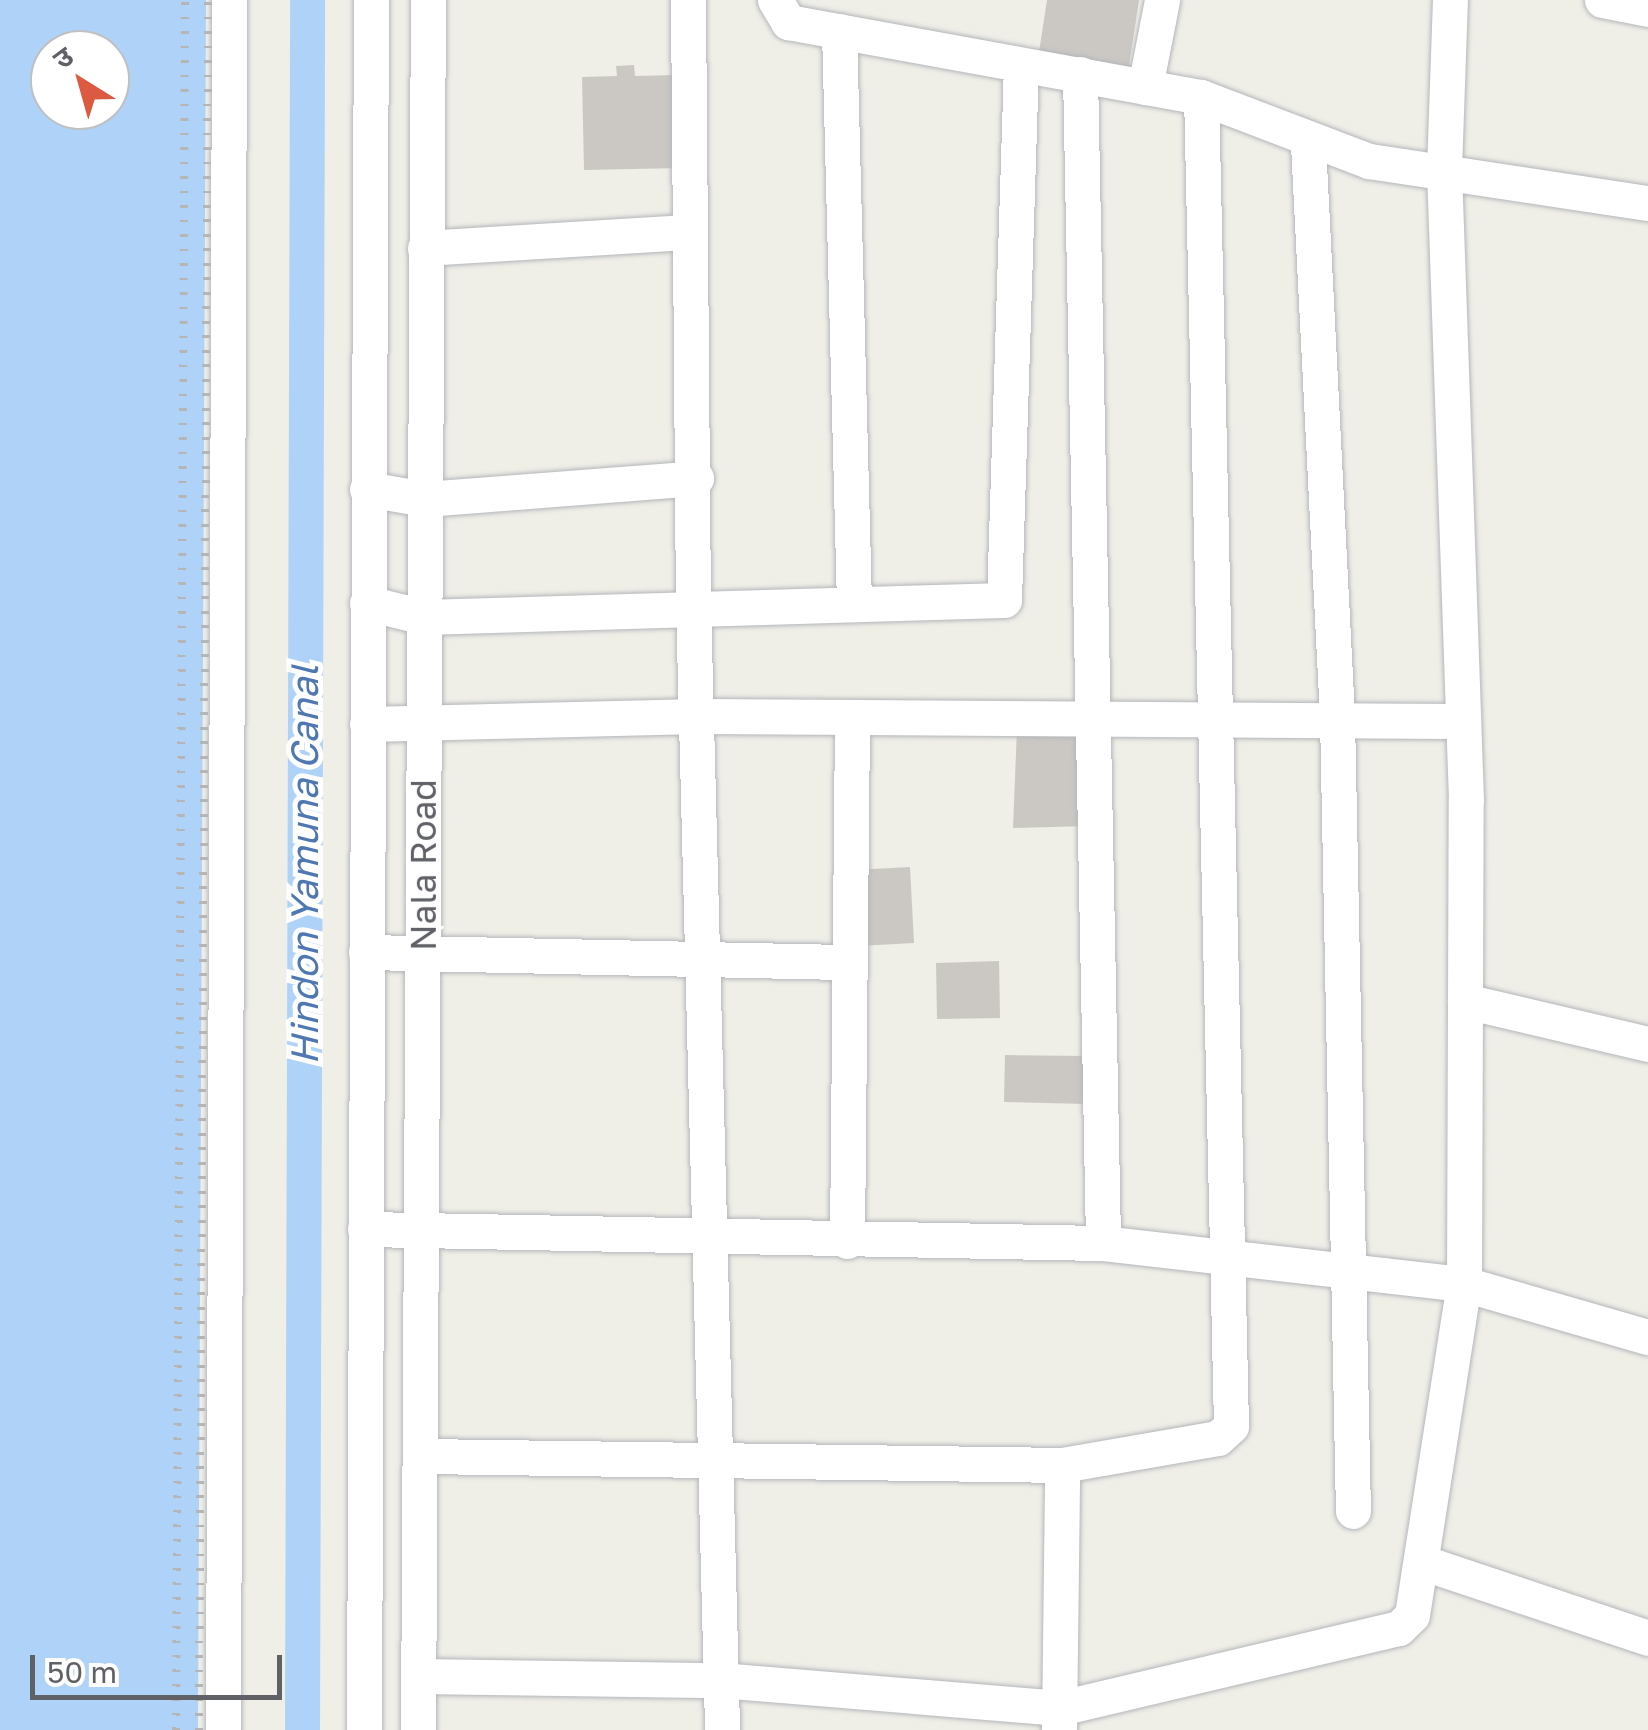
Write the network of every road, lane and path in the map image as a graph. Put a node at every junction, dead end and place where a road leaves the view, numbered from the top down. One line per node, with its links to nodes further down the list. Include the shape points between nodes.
1 (229, 0): 59 (street)
2 (372, 0): 21 (street, Nala Road)
3 (428, 0): 19 (street, Nala Road)
4 (688, 0): 18 (street)
5 (775, 0): 10 (street, via 788,22)
6 (1162, 0): 13 (street)
7 (1450, 0): 16 (street)
8 (1602, 0): 9 (street)
9 (1648, 9)
10 (839, 32): 11 (street); 23 (street)
11 (1021, 66): 12 (street); 23 (street, via 1004,600)
12 (1080, 74): 13 (street); 28 (street)
13 (1145, 86): 14 (street)
14 (1201, 97): 15 (street); 29 (street)
15 (1308, 144): 16 (street); 30 (street)
16 (1444, 170): 17 (street); 31 (street)
17 (1648, 203)
18 (690, 232): 19 (street); 20 (street)
19 (425, 248): 22 (street, Nala Road)
20 (696, 478): 22 (street); 25 (street)
21 (368, 489): 22 (street); 24 (street, Nala Road)
22 (425, 499): 26 (street, Nala Road)
23 (854, 602): 25 (street)
24 (367, 603): 26 (street); 33 (street, Nala Road)
25 (693, 604): 26 (street); 27 (street)
26 (424, 617): 34 (street, Nala Road)
27 (700, 716): 32 (street); 34 (street); 37 (street)
28 (1092, 716): 29 (street); 32 (street); 45 (street)
29 (1216, 716): 30 (street); 46 (street)
30 (1337, 717): 31 (street); 47 (street)
31 (1458, 721): 39 (street)
32 (852, 722): 38 (street)
33 (367, 724): 34 (street); 35 (street, Nala Road)
34 (424, 726): 36 (street, Nala Road)
35 (366, 952): 36 (street); 41 (street, Nala Road)
36 (423, 955): 37 (street); 42 (street, Nala Road)
37 (701, 959): 38 (street); 43 (street)
38 (850, 962): 44 (street)
39 (1465, 1001): 40 (street); 48 (street)
40 (1648, 1044)
41 (366, 1228): 42 (street); 60 (street, Nala Road)
42 (421, 1230): 43 (street); 50 (street, Nala Road)
43 (712, 1239): 44 (street); 51 (street)
44 (847, 1242): 45 (street)
45 (1103, 1242): 46 (street)
46 (1222, 1256): 47 (street); 52 (street, via 1228,1431)
47 (1348, 1267): 48 (street); 53 (street)
48 (1464, 1284): 49 (street); 54 (street)
49 (1648, 1337)
50 (420, 1456): 51 (street); 56 (street, Nala Road)
51 (721, 1463): 52 (street); 57 (street)
52 (1062, 1465): 58 (street)
53 (1353, 1511)
54 (1424, 1563): 55 (street); 58 (street, via 1418,1602 1399,1628)
55 (1648, 1638)
56 (418, 1676): 57 (street); 61 (street, Nala Road)
57 (720, 1680): 58 (street); 62 (street)
58 (1059, 1719)
59 (223, 1730)
60 (364, 1730)
61 (418, 1730)
62 (722, 1730)

